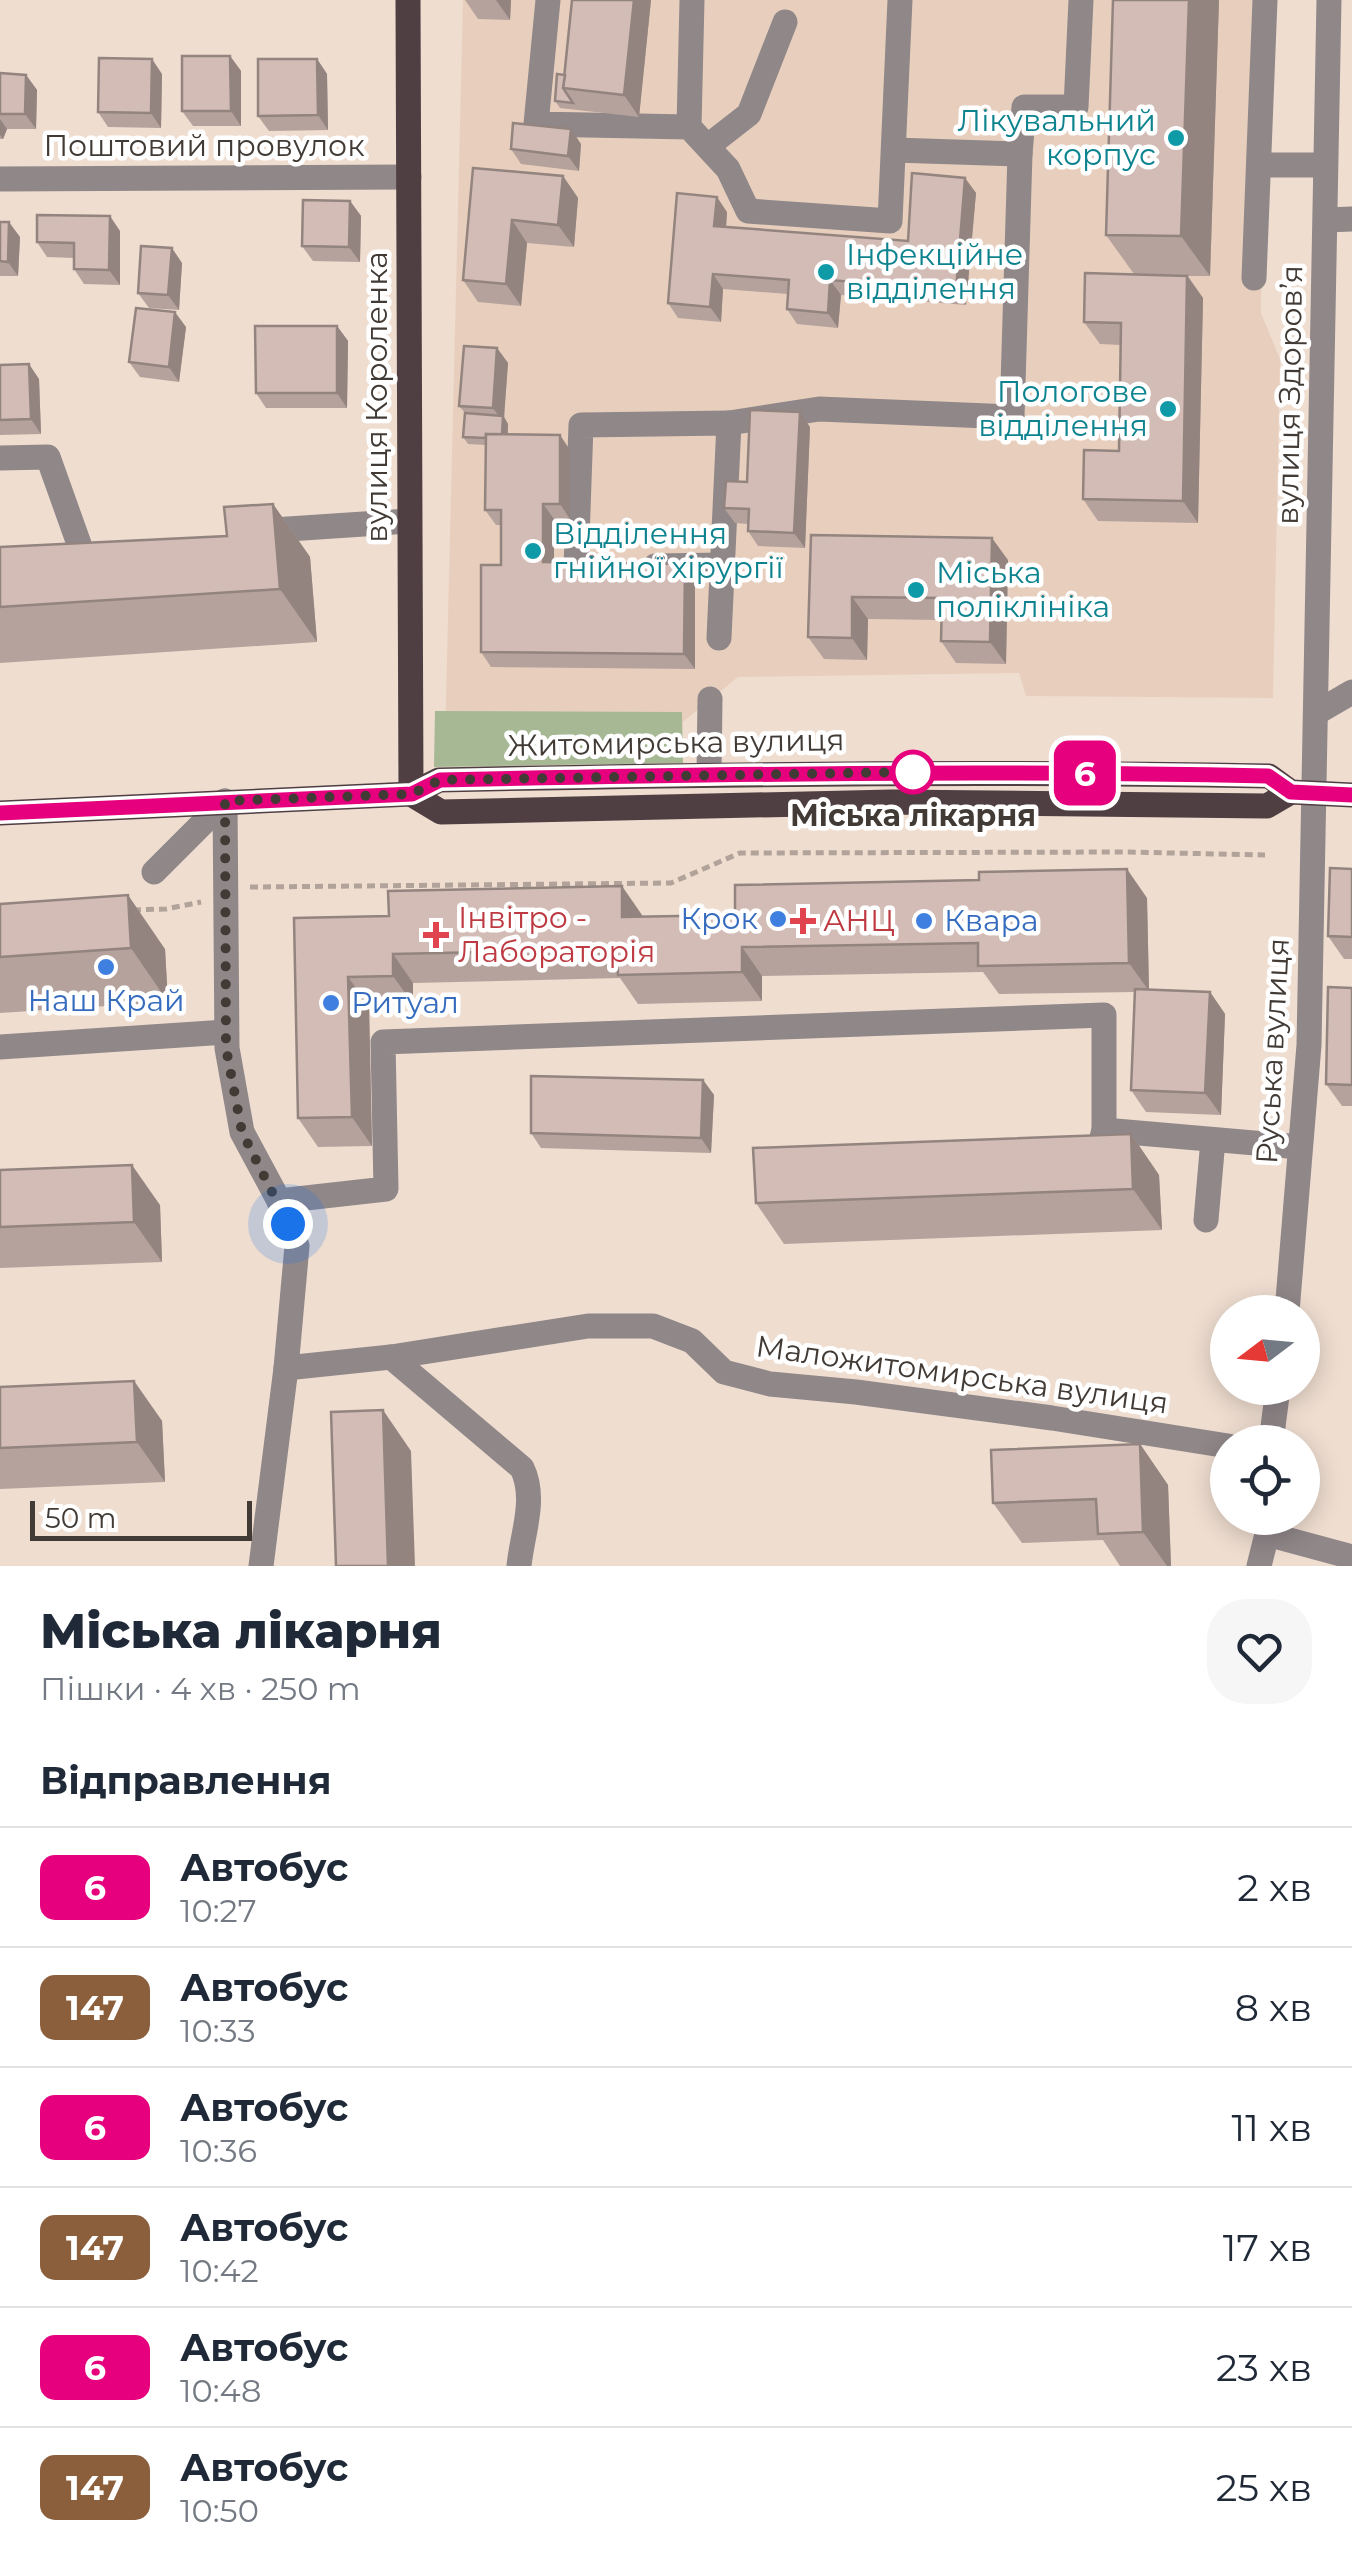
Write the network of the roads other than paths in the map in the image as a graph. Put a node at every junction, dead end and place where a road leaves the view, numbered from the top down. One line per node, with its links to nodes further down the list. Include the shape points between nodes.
1 (408, 0): 15 (main road, вулиця Короленка)
2 (548, 0): 9 (street, via 536,124)
3 (692, 0): 9 (street)
4 (900, 0): 11 (street)
5 (1081, 0): 12 (street, via 1076,107 1024,107)
6 (1264, 0): 13 (street)
7 (1329, 0): 14 (street, вулиця Здоровʼя)
8 (784, 22): 10 (street, via 749,114)
9 (689, 127): 10 (street)
10 (708, 146): 11 (street, via 748,211 890,221)
11 (894, 150): 12 (street)
12 (1020, 154): 19 (street, via 1012,418 820,409)
13 (1260, 165): 14 (street); 18 (street)
14 (1325, 165): 17 (street, вулиця Здоровʼя)
15 (409, 178): 16 (street, Поштовий провулок); 21 (main road, вулиця Короленка)
16 (0, 179)
17 (1339, 220): 28 (street, вулиця Здоровʼя)
18 (1254, 278)
19 (729, 423): 23 (street); 23 (street, via 581,424 576,568)
20 (0, 458): 24 (street, via 48,457)
21 (409, 521): 22 (street, via 254,531); 31 (main road, вулиця Короленка)
22 (243, 543)
23 (723, 564): 25 (street)
24 (91, 577)
25 (720, 638)
26 (1352, 692): 28 (street)
27 (710, 700): 29 (street)
28 (1316, 713): 30 (street, вулиця Здоровʼя)
29 (710, 774): 30 (main road, Житомирська вулиця, via 1268,776); 31 (main road, Житомирська вулиця, via 440,780)
30 (1303, 792): 31 (main road, via 1267,806 892,802 441,812); 32 (main road, Житомирська вулиця); 40 (street, Руська вулиця, via 1310,1045)
31 (412, 794): 33 (main road, Житомирська вулиця)
32 (1352, 795)
33 (225, 801): 34 (main road, Житомирська вулиця); 35 (street); 36 (street)
34 (0, 813)
35 (154, 872)
36 (226, 1032): 37 (street); 42 (street, via 242,1132)
37 (0, 1046)
38 (1104, 1130): 39 (street); 41 (street, via 1099,1148); 42 (street, via 1104,1014 383,1042 386,1189)
39 (1214, 1140): 40 (street); 43 (street)
40 (1300, 1147): 44 (street, Руська вулиця)
41 (1062, 1151)
42 (279, 1201): 46 (street, via 297,1246)
43 (1206, 1220)
44 (1288, 1295)
45 (391, 1357): 46 (street, Маложитомирська вулиця); 47 (street, Маложитомирська вулиця, via 588,1326 654,1326 692,1341 724,1372 770,1384); 52 (street, via 522,1468 529,1499)
46 (286, 1368): 51 (street)
47 (1210, 1443)
48 (1265, 1535): 53 (street)
49 (1292, 1535): 50 (street)
50 (1352, 1557)
51 (262, 1566)
52 (519, 1566)
53 (1259, 1566)

